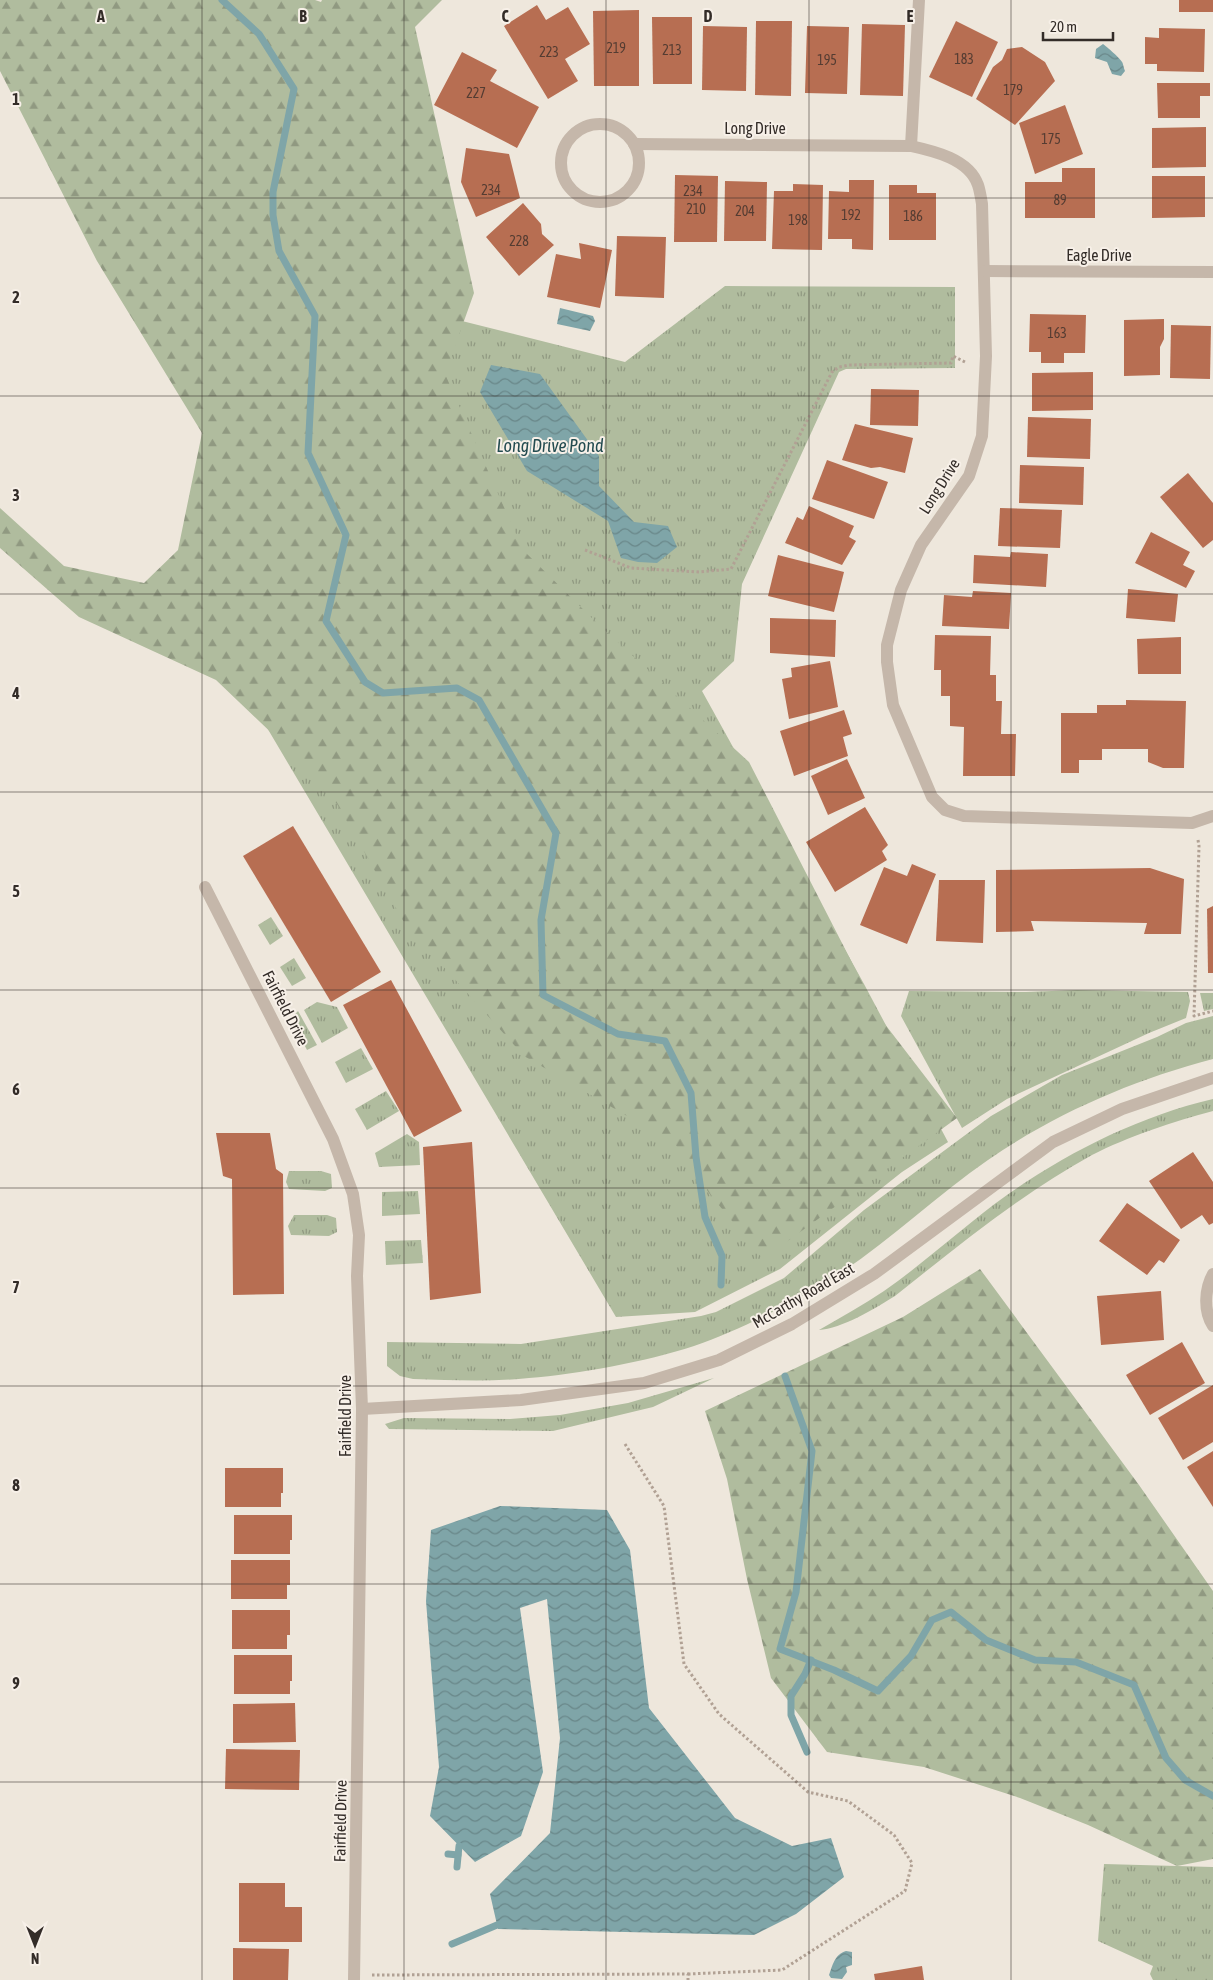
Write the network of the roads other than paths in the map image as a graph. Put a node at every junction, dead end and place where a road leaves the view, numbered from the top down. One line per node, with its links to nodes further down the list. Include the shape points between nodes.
1 (919, 0): 3 (street)
2 (634, 144): 2 (street, via 609,125 584,127 564,145 560,167 564,180 572,192 587,200 600,203 622,196 638,174 639,156); 3 (street, Long Drive)
3 (911, 146): 4 (street, Long Drive, via 938,152 963,165 978,183)
4 (985, 272): 5 (street, Eagle Drive); 6 (street, Long Drive, via 986,373 982,436 969,476 921,545 901,590 888,645 893,705 932,797 945,810 964,816 1192,823)
5 (1213, 272)
6 (1213, 816)
7 (206, 887): 11 (street, Fairfield Drive, via 333,1139 353,1194 359,1235 357,1276)
8 (1213, 1078): 11 (street, McCarthy Road East, via 1122,1109 1053,1142 874,1274 792,1324 720,1360 634,1384 520,1400)
9 (1213, 1274): 10 (street, via 1208,1282 1206,1300)
10 (1213, 1326)
11 (362, 1408): 12 (street, Fairfield Drive)
12 (354, 1978)

